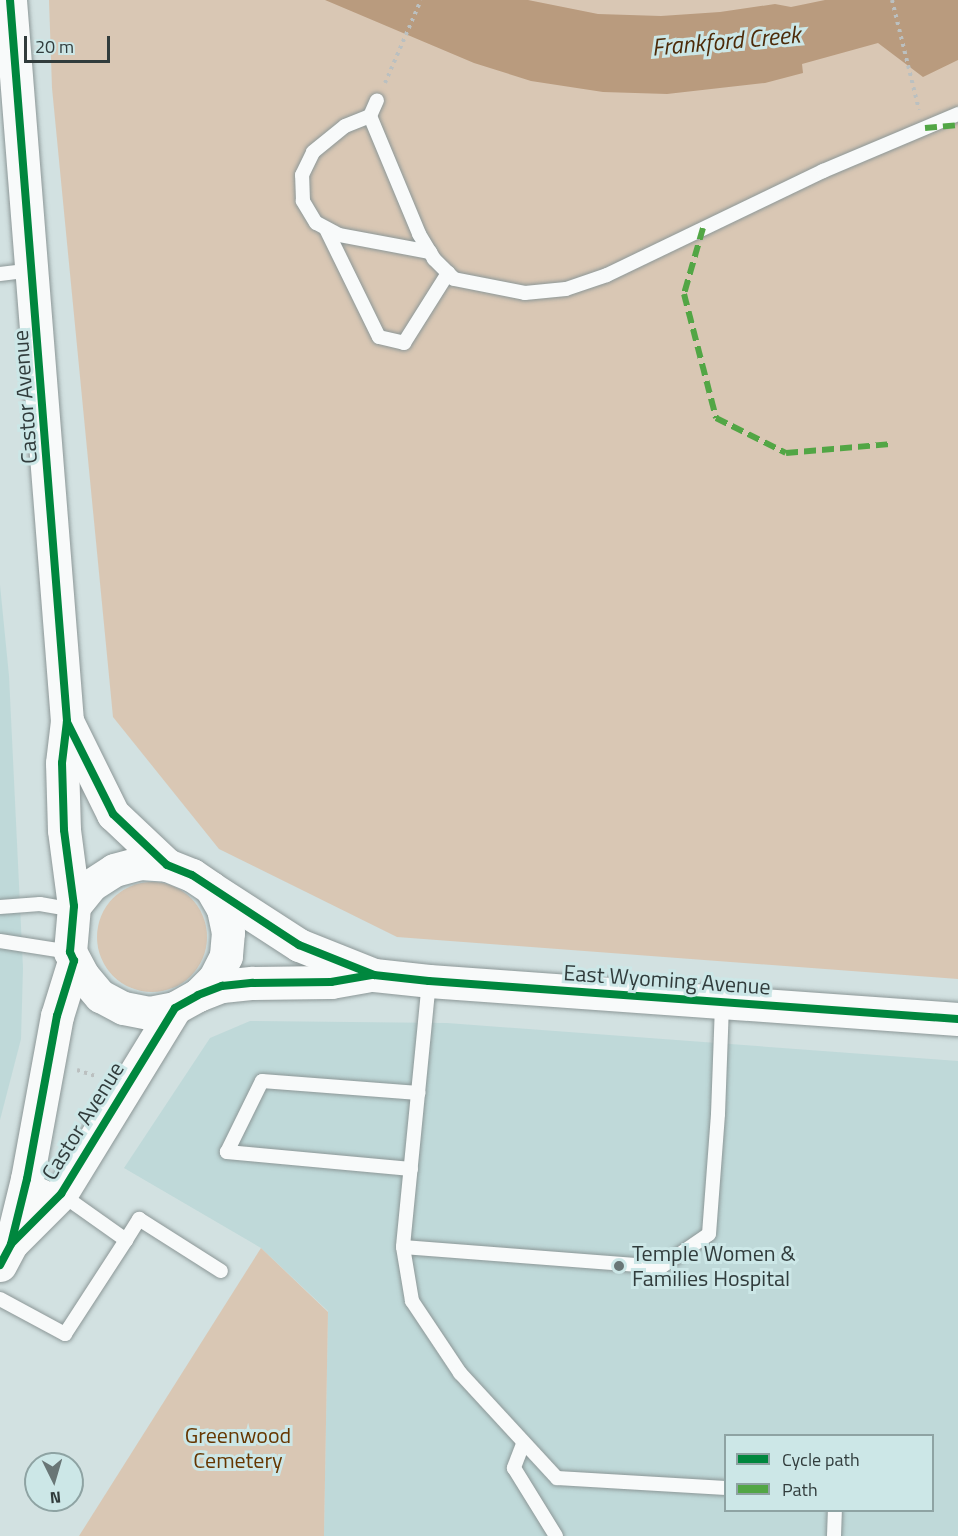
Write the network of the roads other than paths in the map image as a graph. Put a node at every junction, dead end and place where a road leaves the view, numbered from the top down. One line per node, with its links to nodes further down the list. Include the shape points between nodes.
1 (11, 9): 7 (main road, Castor Avenue)
2 (377, 100): 4 (lane)
3 (958, 114): 8 (lane, via 823,171 607,275 566,289 525,293 454,279)
4 (370, 116): 5 (lane, via 345,126 313,152 302,175 303,201 315,223); 6 (lane)
5 (326, 229): 6 (lane, via 339,235); 8 (lane, via 379,337 404,344)
6 (430, 252): 8 (lane)
7 (16, 272): 9 (main road, Castor Avenue)
8 (448, 273)
9 (67, 720): 10 (main road, Castor Avenue, via 113,814); 13 (main road, Castor Avenue, via 62,763 64,830)
10 (167, 865): 11 (main road); 13 (main road, via 141,863 114,870 91,885)
11 (211, 888): 16 (main road, East Wyoming Avenue, via 299,945); 18 (main road, via 226,920 225,956 215,978)
12 (0, 907): 13 (lane, via 40,904)
13 (74, 908): 15 (main road)
14 (0, 941): 15 (lane)
15 (72, 957): 18 (main road, via 100,996 123,1008 149,1013); 23 (main road, Castor Avenue)
16 (374, 975): 17 (main road, East Wyoming Avenue); 18 (main road, East Wyoming Avenue, via 331,982 222,986)
17 (429, 981): 19 (main road, East Wyoming Avenue); 21 (lane)
18 (186, 1001): 24 (main road, Castor Avenue)
19 (722, 1003): 20 (main road, East Wyoming Avenue); 26 (lane, via 709,1234 661,1267)
20 (958, 1019)
21 (419, 1093): 22 (lane); 22 (lane, via 262,1081 227,1152)
22 (411, 1168): 26 (lane)
23 (27, 1179): 24 (lane); 27 (main road, Castor Avenue)
24 (61, 1194): 25 (lane); 27 (main road, Castor Avenue)
25 (126, 1240): 28 (lane, via 139,1219); 29 (lane, via 65,1334)
26 (403, 1247): 30 (lane, via 412,1301 460,1373)
27 (5, 1254)
28 (220, 1271)
29 (0, 1299)
30 (523, 1444): 31 (lane, via 557,1478); 33 (lane, via 514,1468)
31 (724, 1488)
32 (835, 1512): 34 (lane)
33 (556, 1536)
34 (834, 1536)

